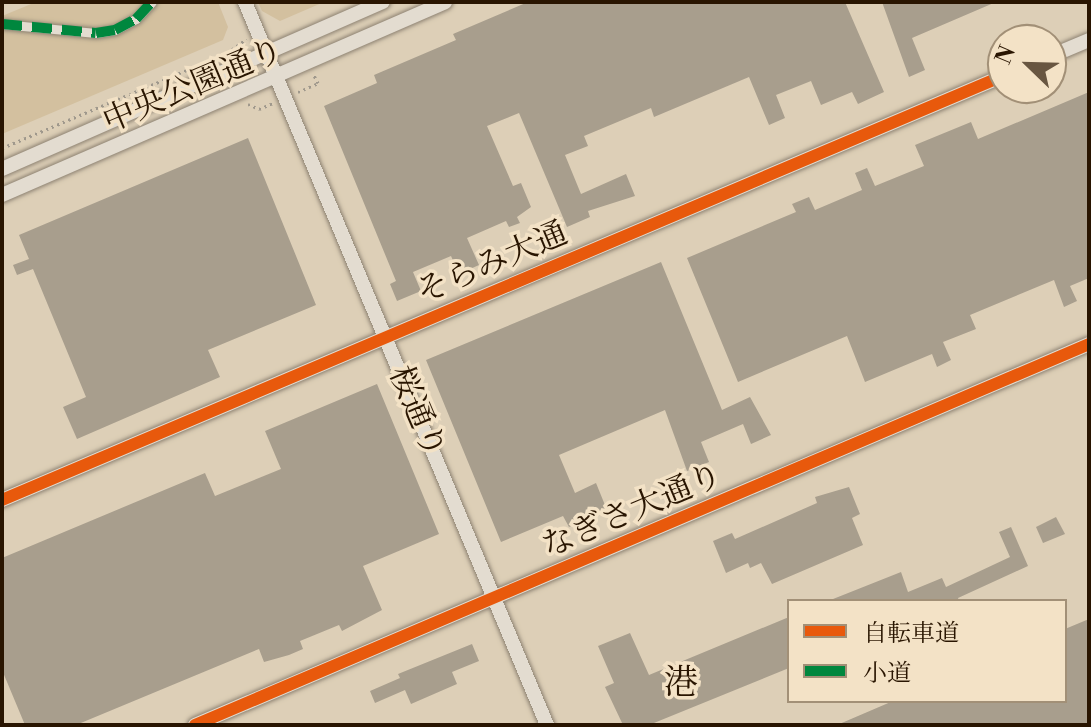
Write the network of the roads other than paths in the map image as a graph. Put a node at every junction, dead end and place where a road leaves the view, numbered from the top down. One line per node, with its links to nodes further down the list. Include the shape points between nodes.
1 (152, 2): 5 (street, via 136,19 96,33)
2 (245, 2): 8 (street, 桜通り)
3 (383, 2): 8 (street, 中央公園通り)
4 (445, 2): 9 (street, 中央公園通り)
5 (2, 24)
6 (1089, 40): 7 (street)
7 (1067, 49)
8 (267, 55): 9 (street, 桜通り); 11 (street, 中央公園通り)
9 (277, 77): 12 (street, 中央公園通り); 13 (street, 桜通り)
10 (987, 83): 13 (street, そらみ大通)
11 (2, 169)
12 (2, 195)
13 (385, 336): 15 (street, そらみ大通); 16 (street, 桜通り)
14 (1089, 344): 16 (street, なぎさ大通り)
15 (2, 500)
16 (494, 598): 17 (street, なぎさ大通り); 18 (street, 桜通り)
17 (195, 725)
18 (547, 725)

